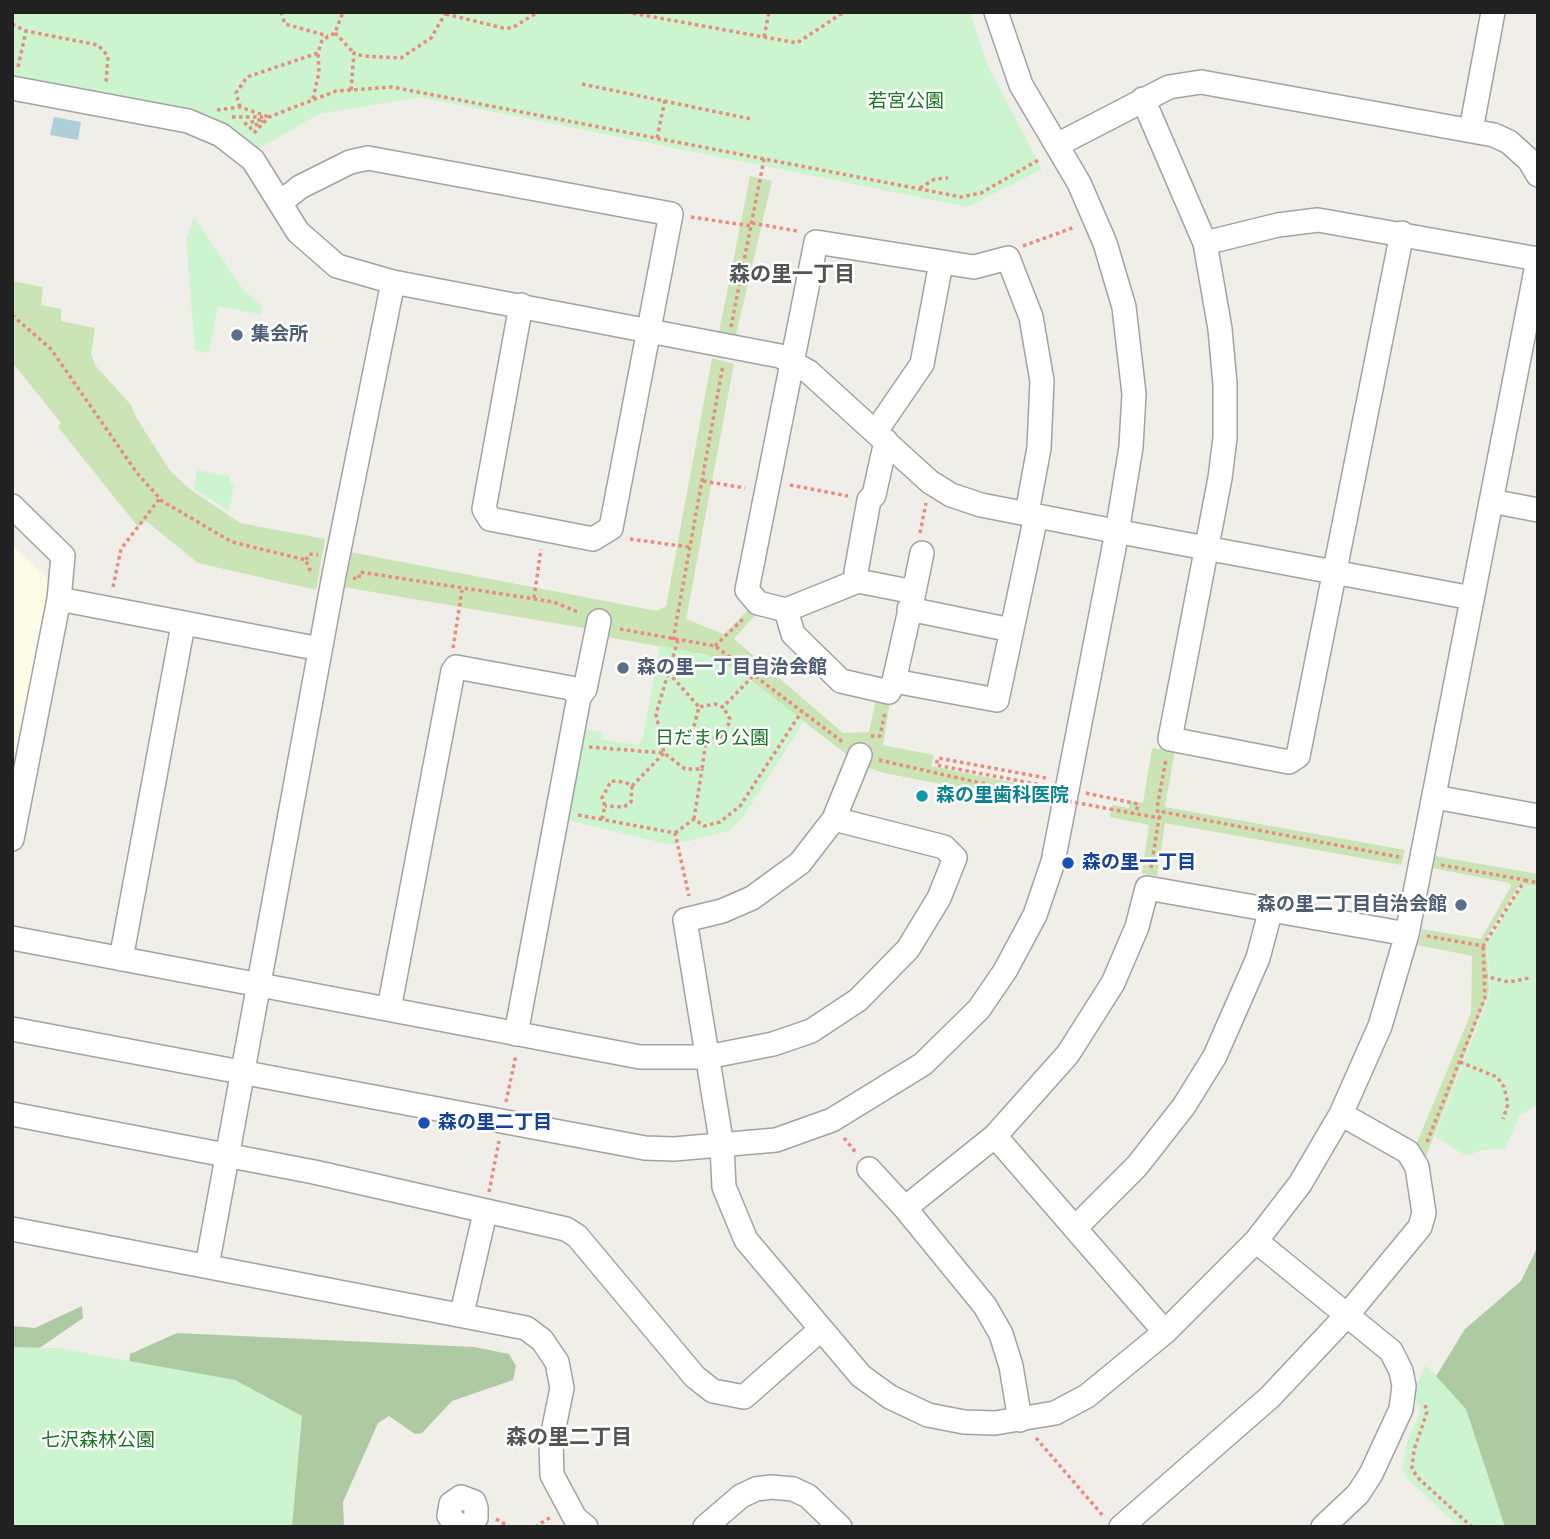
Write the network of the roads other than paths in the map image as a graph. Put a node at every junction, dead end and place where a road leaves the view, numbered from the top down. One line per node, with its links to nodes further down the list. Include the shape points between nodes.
1 (996, 12): 6 (street, via 1021,85)
2 (1493, 12): 5 (street)
3 (13, 88): 8 (street, via 192,123 221,135 253,160)
4 (1143, 99): 5 (street, via 1169,86 1224,83); 6 (street); 10 (street)
5 (1471, 130): 7 (street, via 1509,142)
6 (1057, 145): 22 (street, via 1105,243 1130,336 1133,422)
7 (1538, 175)
8 (281, 202): 13 (street, via 298,232 337,266); 15 (street, via 337,168 368,158 670,214)
9 (1402, 233): 10 (street, via 1318,220); 11 (street); 25 (street)
10 (1205, 243): 23 (street, via 1225,384 1225,438)
11 (1538, 260): 18 (street)
12 (941, 263): 16 (street, via 816,242); 17 (street, via 922,365); 21 (street, via 974,267 1008,258 1031,317 1042,381)
13 (393, 282): 14 (street); 34 (street)
14 (521, 305): 15 (street); 15 (street, via 484,509 490,519 544,530 593,538 611,528)
15 (649, 329): 16 (street, via 780,356)
16 (790, 363): 17 (street, via 809,372); 30 (street, via 747,590 758,603)
17 (881, 436): 21 (street, via 930,482 951,495); 26 (street)
18 (1491, 501): 20 (street); 27 (street)
19 (12, 506): 28 (street, via 63,556)
20 (1538, 510)
21 (1031, 514): 22 (street); 33 (street)
22 (1117, 532): 23 (street); 55 (street, via 1053,862 1035,915 1005,971 979,1009 923,1064 832,1120 776,1140)
23 (1208, 548): 25 (street); 25 (street, via 1170,739 1289,762 1298,755)
24 (922, 554): 29 (street)
25 (1336, 572): 27 (street)
26 (858, 581): 29 (street); 30 (street)
27 (1472, 598): 38 (street)
28 (59, 599): 32 (street); 41 (street)
29 (911, 600): 33 (street); 35 (street)
30 (786, 610): 35 (street, via 793,634 841,681)
31 (599, 621): 36 (street, via 585,688)
32 (183, 625): 34 (street); 45 (street)
33 (1012, 630): 35 (street, via 997,704)
34 (320, 649): 46 (street)
35 (891, 686)
36 (579, 697): 47 (street, via 571,688 456,667); 49 (street)
37 (858, 753): 40 (street)
38 (1435, 797): 39 (street); 43 (street)
39 (1538, 816)
40 (834, 819): 50 (street, via 800,863 778,882 722,911 685,920); 50 (street, via 944,847 955,858 939,898 908,949 858,1000 811,1031)
41 (12, 839)
42 (1271, 909): 43 (street); 54 (street, via 1147,888 1137,927 1113,983 1068,1054); 60 (street, via 1258,958 1215,1056 1184,1106 1137,1166)
43 (1408, 934): 53 (street, via 1380,1026)
44 (12, 938): 45 (street)
45 (121, 959): 46 (street)
46 (259, 986): 47 (street); 51 (street)
47 (389, 1009): 49 (street)
48 (12, 1029): 51 (street)
49 (518, 1034): 50 (street, via 640,1057)
50 (707, 1057): 55 (street)
51 (243, 1072): 55 (street, via 645,1147); 56 (street)
52 (12, 1114): 56 (street)
53 (1341, 1114): 62 (street, via 1300,1184); 65 (street, via 1408,1152 1417,1167 1424,1213 1420,1227)
54 (995, 1136): 58 (street); 60 (street)
55 (722, 1146): 66 (street, via 724,1187 746,1240)
56 (227, 1155): 59 (street); 63 (street)
57 (869, 1169): 58 (street)
58 (905, 1208): 68 (street, via 985,1306 1001,1334)
59 (485, 1213): 64 (street); 66 (street, via 566,1229 577,1236 695,1377 713,1391 744,1397)
60 (1076, 1227): 67 (street)
61 (12, 1229): 63 (street)
62 (1256, 1241): 65 (street); 67 (street)
63 (207, 1266): 64 (street)
64 (462, 1313): 72 (street, via 526,1328 552,1352 562,1388 551,1442 552,1475 575,1518)
65 (1348, 1314): 69 (street, via 1270,1397); 75 (street, via 1391,1351 1404,1386 1401,1409 1371,1474 1358,1494)
66 (820, 1330): 68 (street, via 861,1376 890,1397 928,1415 995,1423)
67 (1165, 1332): 68 (street, via 1087,1396 1055,1413)
68 (1024, 1420)
69 (1116, 1526)
70 (459, 1527): 71 (street, via 449,1516 452,1504 461,1497 481,1498 476,1518)
71 (467, 1527)
72 (586, 1527)
73 (705, 1527): 74 (street, via 741,1496 771,1487 808,1496)
74 (840, 1527)
75 (1323, 1527)

